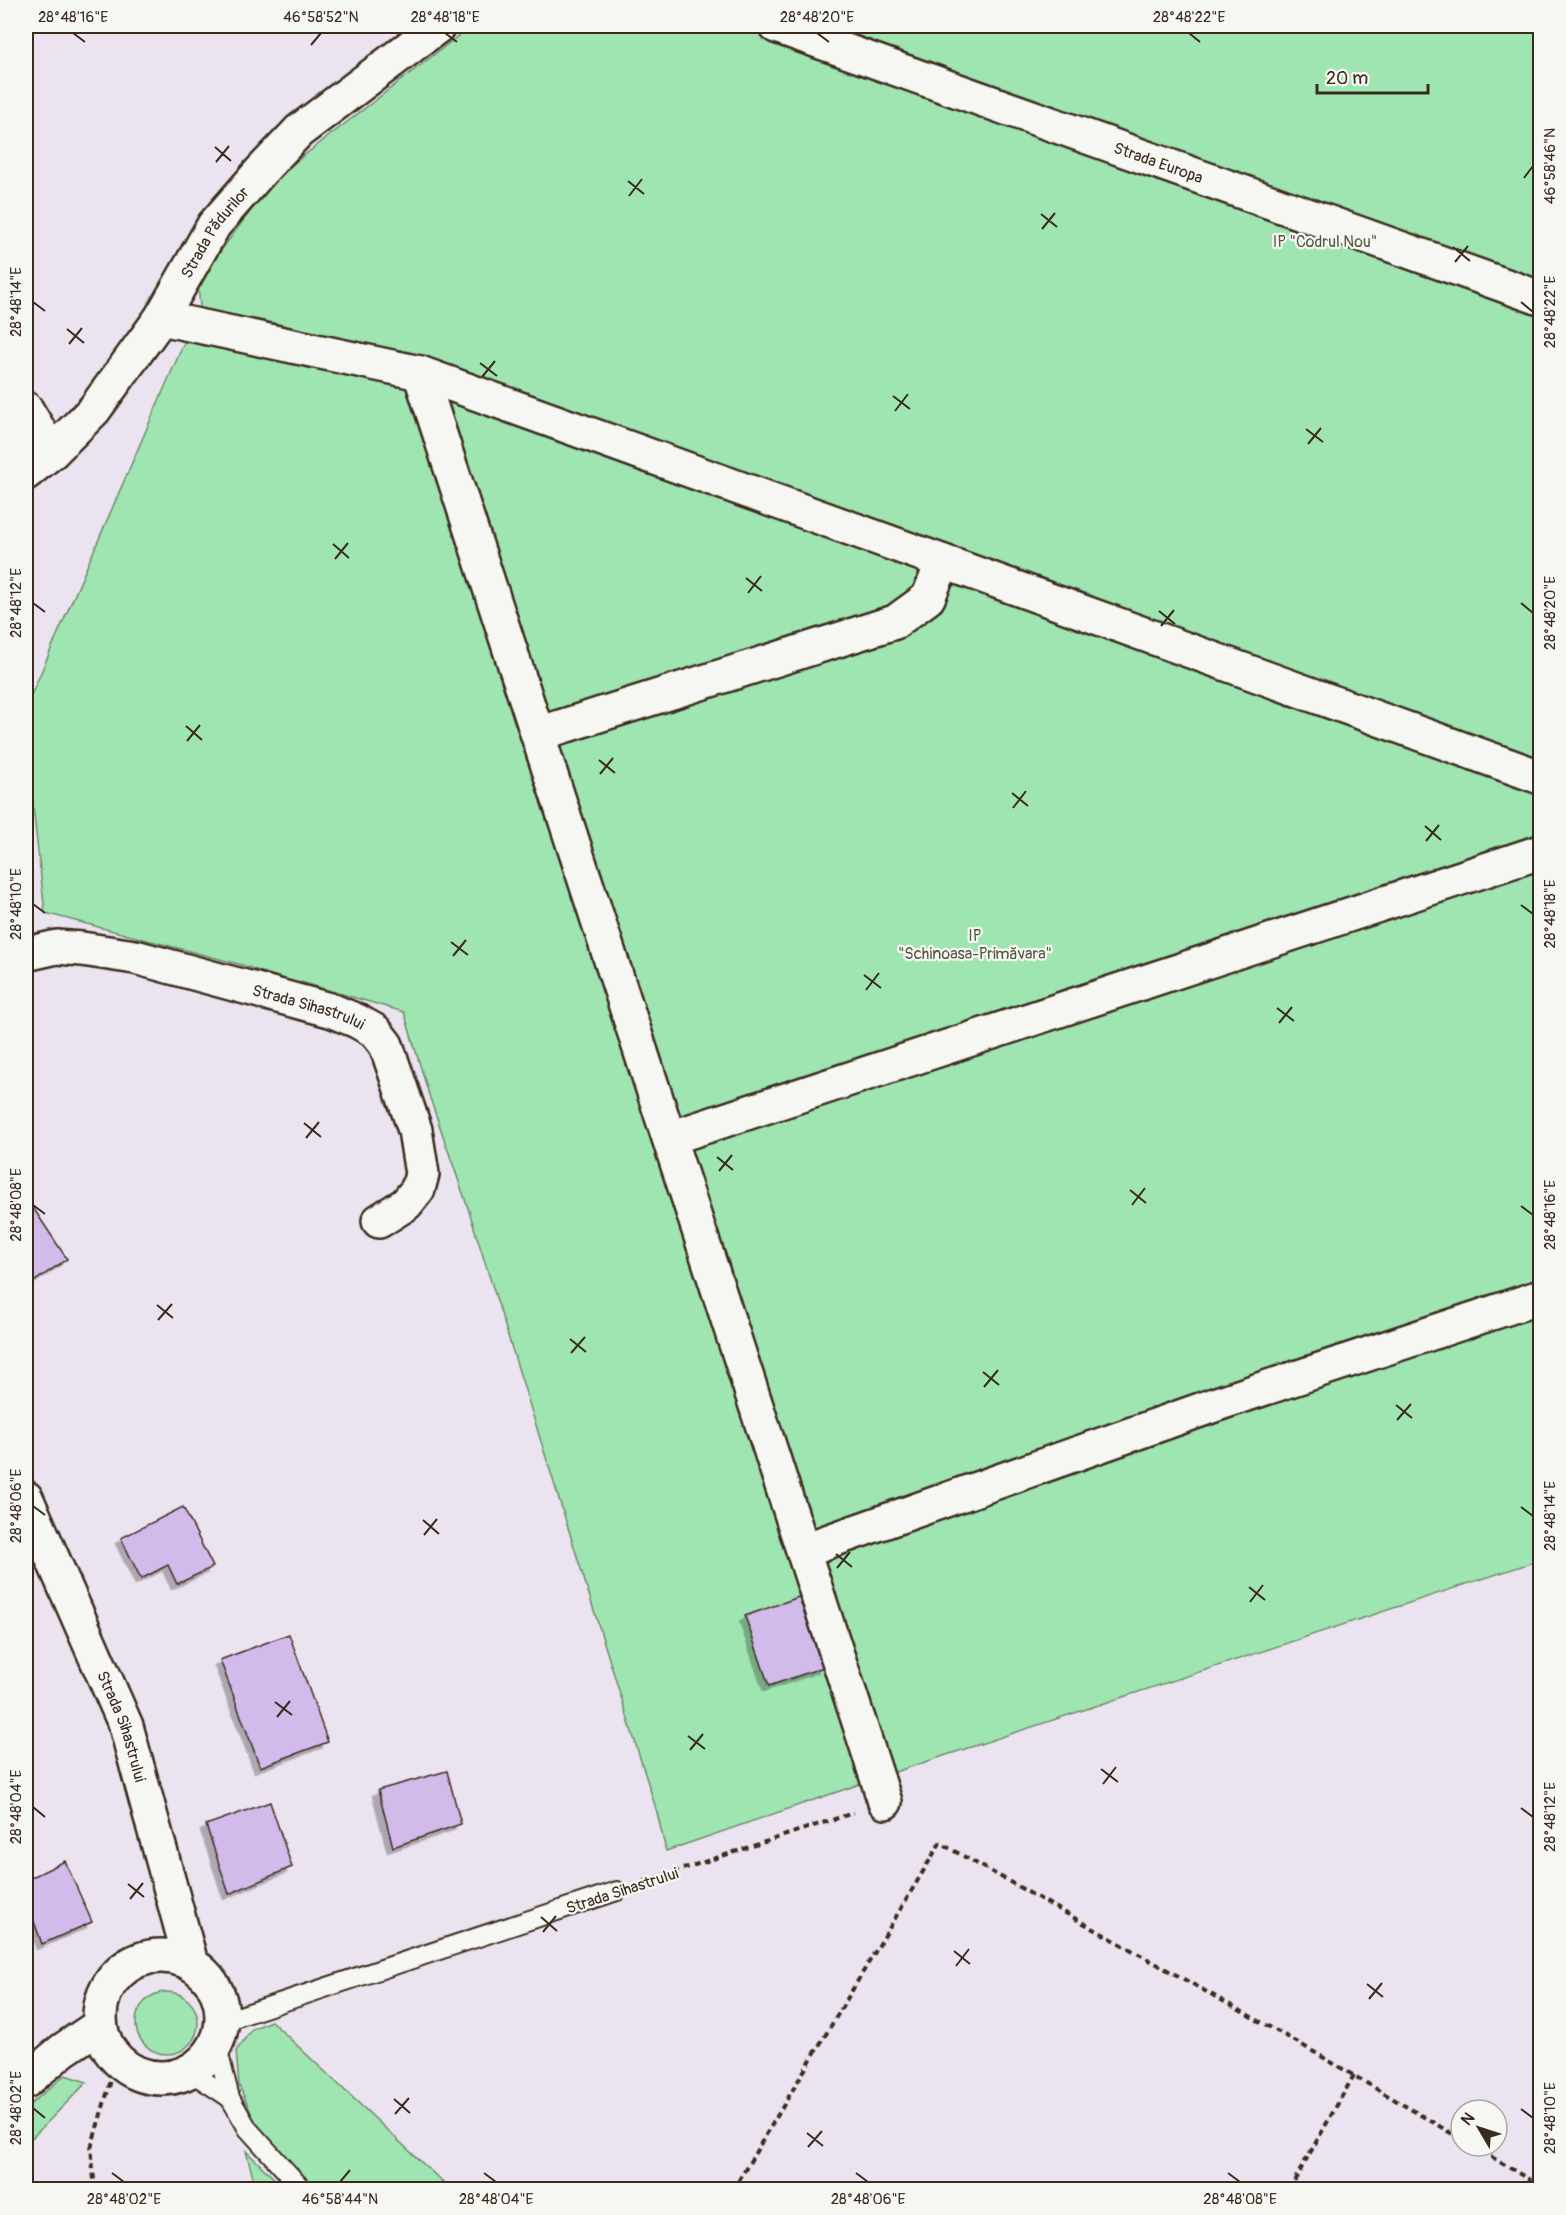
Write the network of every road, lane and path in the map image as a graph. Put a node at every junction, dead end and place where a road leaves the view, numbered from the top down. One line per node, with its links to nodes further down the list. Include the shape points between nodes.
1 (438, 26): 4 (street, Strada Pădurilor, via 299,131 214,225)
2 (776, 26): 3 (street, Strada Europa)
3 (1540, 298)
4 (160, 318): 5 (street); 7 (street, Strada Pădurilor, via 94,410)
5 (420, 373): 9 (street); 10 (street)
6 (26, 409): 7 (street)
7 (52, 452): 8 (street, Strada Pădurilor)
8 (26, 473)
9 (943, 562): 10 (street, via 928,598 895,622); 11 (street)
10 (538, 734): 14 (street)
11 (1540, 777)
12 (1540, 852): 14 (street)
13 (26, 954): 15 (street, Strada Sihastrului, via 57,948 135,957 333,1011 375,1031 386,1045 411,1119 422,1174 418,1189 406,1204)
14 (670, 1138): 18 (street)
15 (378, 1221)
16 (1540, 1297): 18 (street, via 1220,1403)
17 (26, 1498): 21 (street, Strada Sihastrului, via 126,1726)
18 (804, 1550): 19 (street)
19 (885, 1802): 20 (path, Strada Sihastrului)
20 (617, 1891): 23 (lane, Strada Sihastrului)
21 (191, 1963): 22 (street, via 172,1956 134,1961 118,1972 106,1988 100,2006); 23 (street, Strada Sihastrului, via 215,1988 221,2005)
22 (100, 2025): 24 (street, via 105,2044); 27 (street)
23 (219, 2033): 25 (street, via 206,2059); 28 (lane)
24 (117, 2060): 25 (street, via 133,2072 151,2078 171,2078); 32 (path, via 91,2148)
25 (189, 2071): 28 (lane)
26 (1354, 2075): 29 (path); 34 (path, via 940,1843); 35 (path)
27 (26, 2081)
28 (230, 2098): 33 (lane, via 249,2129)
29 (1449, 2132)
30 (1493, 2158): 31 (path)
31 (1540, 2186)
32 (95, 2190)
33 (303, 2190)
34 (733, 2190)
35 (1289, 2190)

